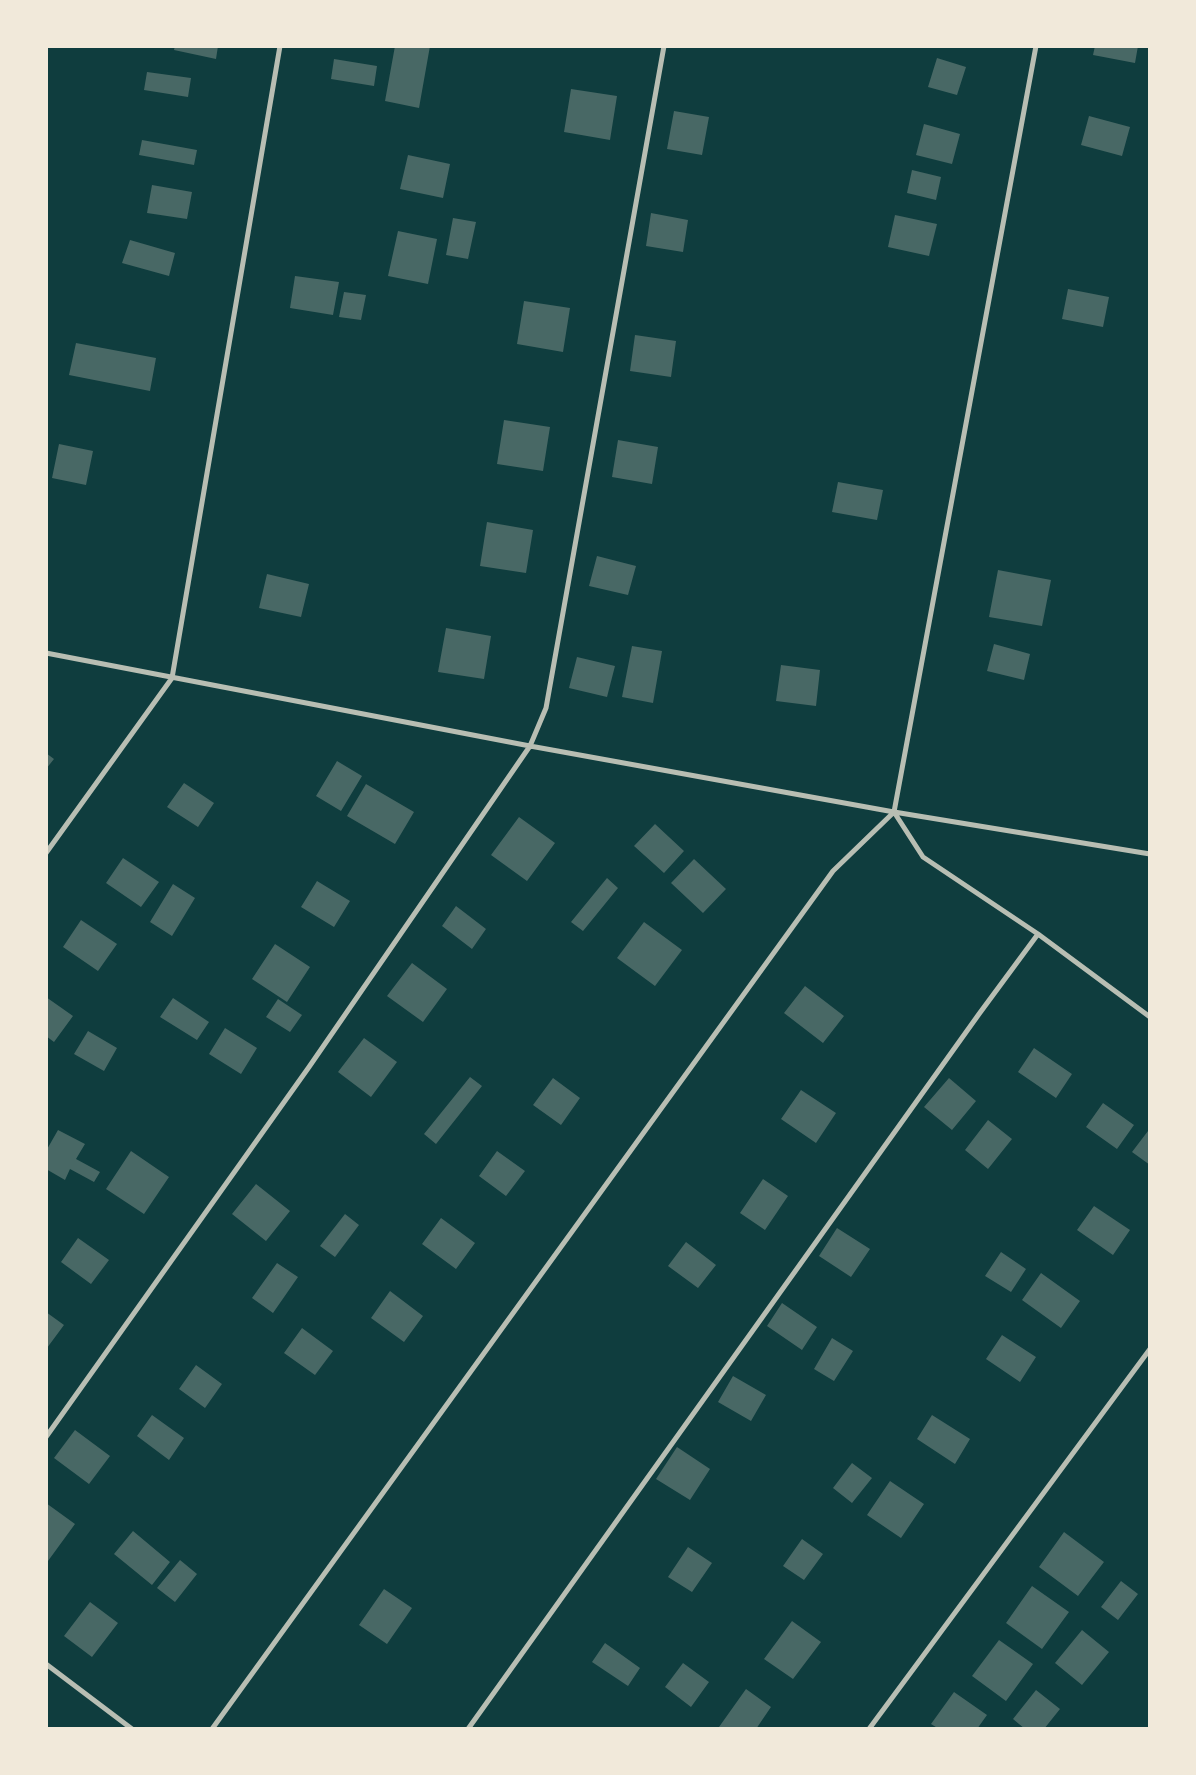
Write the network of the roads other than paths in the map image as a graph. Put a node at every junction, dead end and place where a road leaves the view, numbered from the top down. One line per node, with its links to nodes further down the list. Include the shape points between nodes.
1 (280, 46): 5 (street)
2 (664, 46): 6 (street, via 546,708)
3 (1036, 46): 7 (street)
4 (46, 653): 5 (street)
5 (172, 678): 6 (street); 8 (street)
6 (530, 746): 7 (street); 13 (street, via 309,1067)
7 (894, 812): 9 (street); 10 (street, via 923,856); 16 (street, via 833,870)
8 (46, 853)
9 (1150, 854)
10 (1038, 934): 11 (street); 17 (street)
11 (1150, 1017)
12 (1150, 1350): 18 (street)
13 (46, 1437)
14 (46, 1664): 15 (street)
15 (132, 1729)
16 (212, 1729)
17 (468, 1729)
18 (869, 1729)

